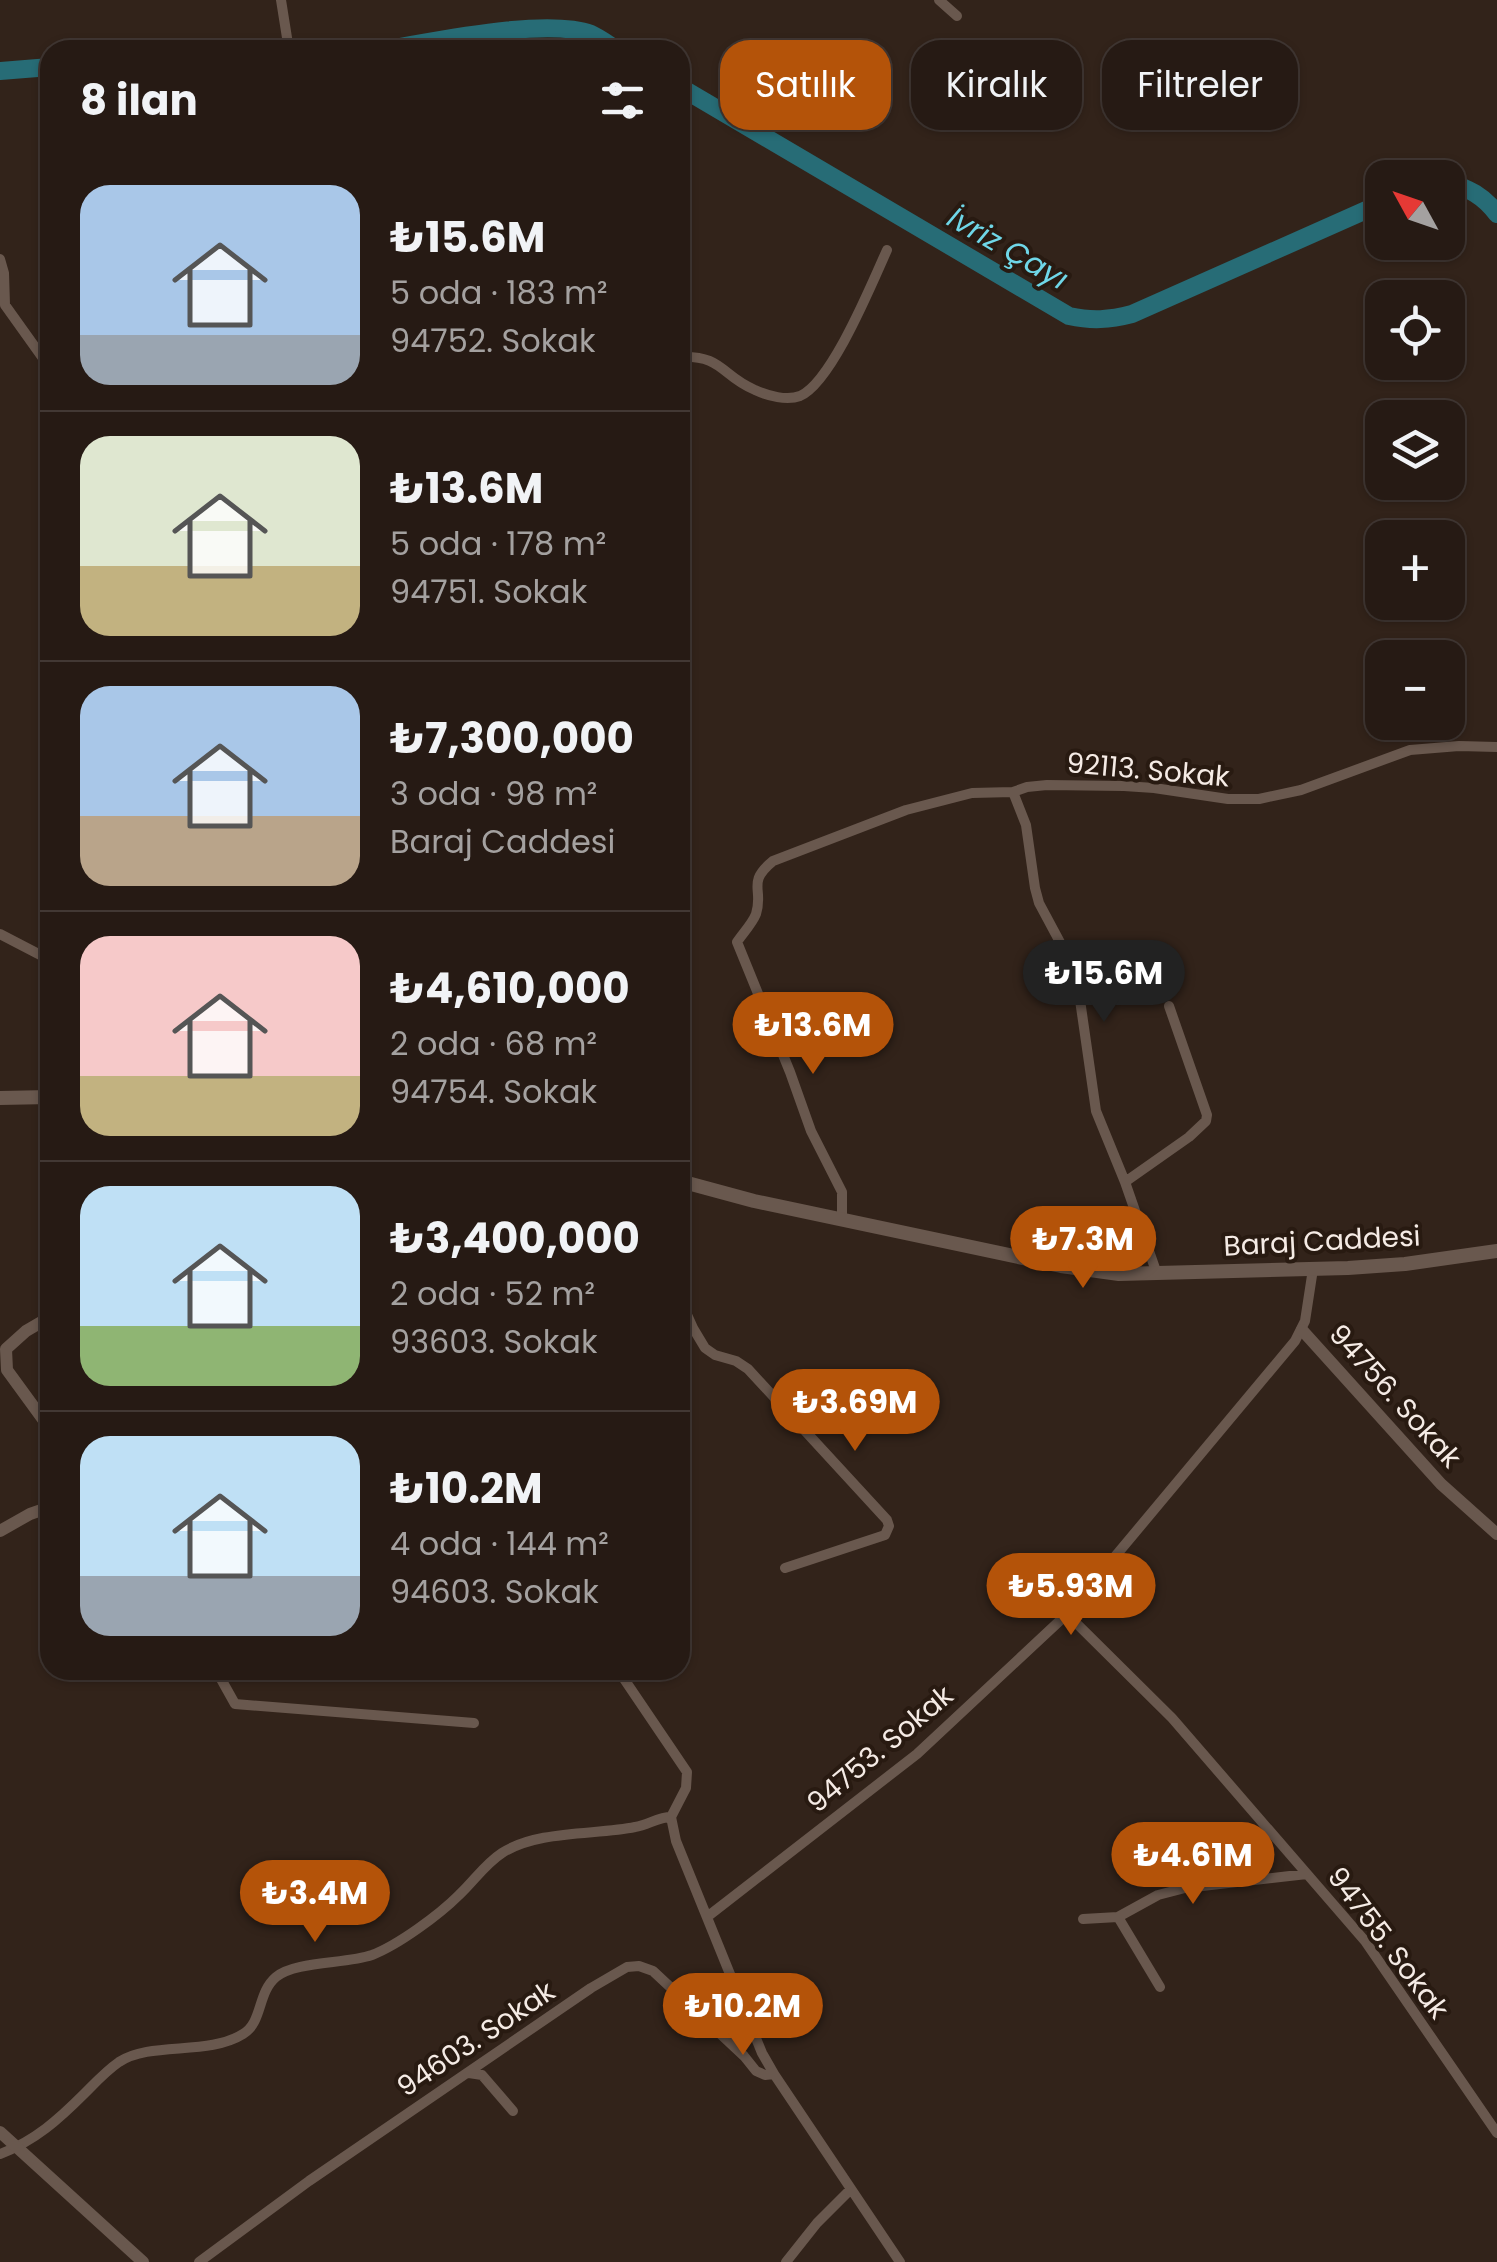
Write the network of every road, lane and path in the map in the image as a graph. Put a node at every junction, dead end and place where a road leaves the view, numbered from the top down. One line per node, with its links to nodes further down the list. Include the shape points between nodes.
1 (281, 0): 4 (street)
2 (939, 0): 3 (street)
3 (957, 16)
4 (287, 40)
5 (888, 250): 8 (street, via 833,359 815,386 798,397 753,390 714,361)
6 (0, 259): 7 (street, via 5,305)
7 (40, 354)
8 (690, 356)
9 (1497, 746): 10 (street, 92113. Sokak, via 1410,750 1301,790 1245,800 1139,786 1046,784)
10 (1013, 792): 16 (street, via 1039,903 1075,976 1096,1111); 18 (street, 92113. Sokak, via 927,803 774,861 759,876 757,912 737,942 842,1192)
11 (0, 934): 12 (street)
12 (40, 954)
13 (1170, 1006): 16 (street, via 1206,1121)
14 (40, 1096): 15 (main road)
15 (0, 1098)
16 (1125, 1182): 21 (street)
17 (690, 1184): 18 (main road, Baraj Caddesi)
18 (842, 1219): 21 (main road, Baraj Caddesi, via 1061,1266)
19 (1497, 1251): 20 (main road, Baraj Caddesi)
20 (1313, 1269): 21 (main road, Baraj Caddesi); 24 (street, 94753. Sokak)
21 (1157, 1274)
22 (690, 1321): 30 (street, via 706,1348 748,1369 888,1520 885,1535)
23 (40, 1322): 25 (street)
24 (1302, 1330): 29 (street, 94756. Sokak, via 1441,1484); 31 (street, 94753. Sokak)
25 (3, 1348): 26 (street, via 7,1370)
26 (40, 1415)
27 (40, 1510): 28 (street)
28 (0, 1530)
29 (1497, 1534)
30 (785, 1568)
31 (1067, 1614): 36 (street, 94755. Sokak, via 1172,1718); 37 (street, 94753. Sokak, via 917,1754)
32 (222, 1680): 34 (street, via 235,1704)
33 (625, 1680): 35 (street, via 687,1772)
34 (474, 1723)
35 (671, 1816): 37 (street); 46 (street, via 508,1849 446,1906 385,1948 283,1972 263,1993 248,2031 216,2044 122,2060)
36 (1307, 1874): 38 (street, via 1171,1891); 45 (street, 94755. Sokak, via 1365,1942)
37 (706, 1917): 42 (street)
38 (1118, 1917): 39 (street); 40 (street)
39 (1083, 1919)
40 (1160, 1987)
41 (468, 2073): 42 (street, 94603. Sokak, via 606,1979 639,1966 662,1977 756,2071); 43 (street, via 482,2075); 50 (street, 94603. Sokak)
42 (774, 2074): 48 (street)
43 (512, 2111)
44 (0, 2132): 46 (street)
45 (1497, 2133)
46 (18, 2147): 47 (street); 49 (street)
47 (0, 2154)
48 (850, 2189): 51 (street); 52 (street)
49 (142, 2262)
50 (199, 2262)
51 (786, 2262)
52 (900, 2262)

